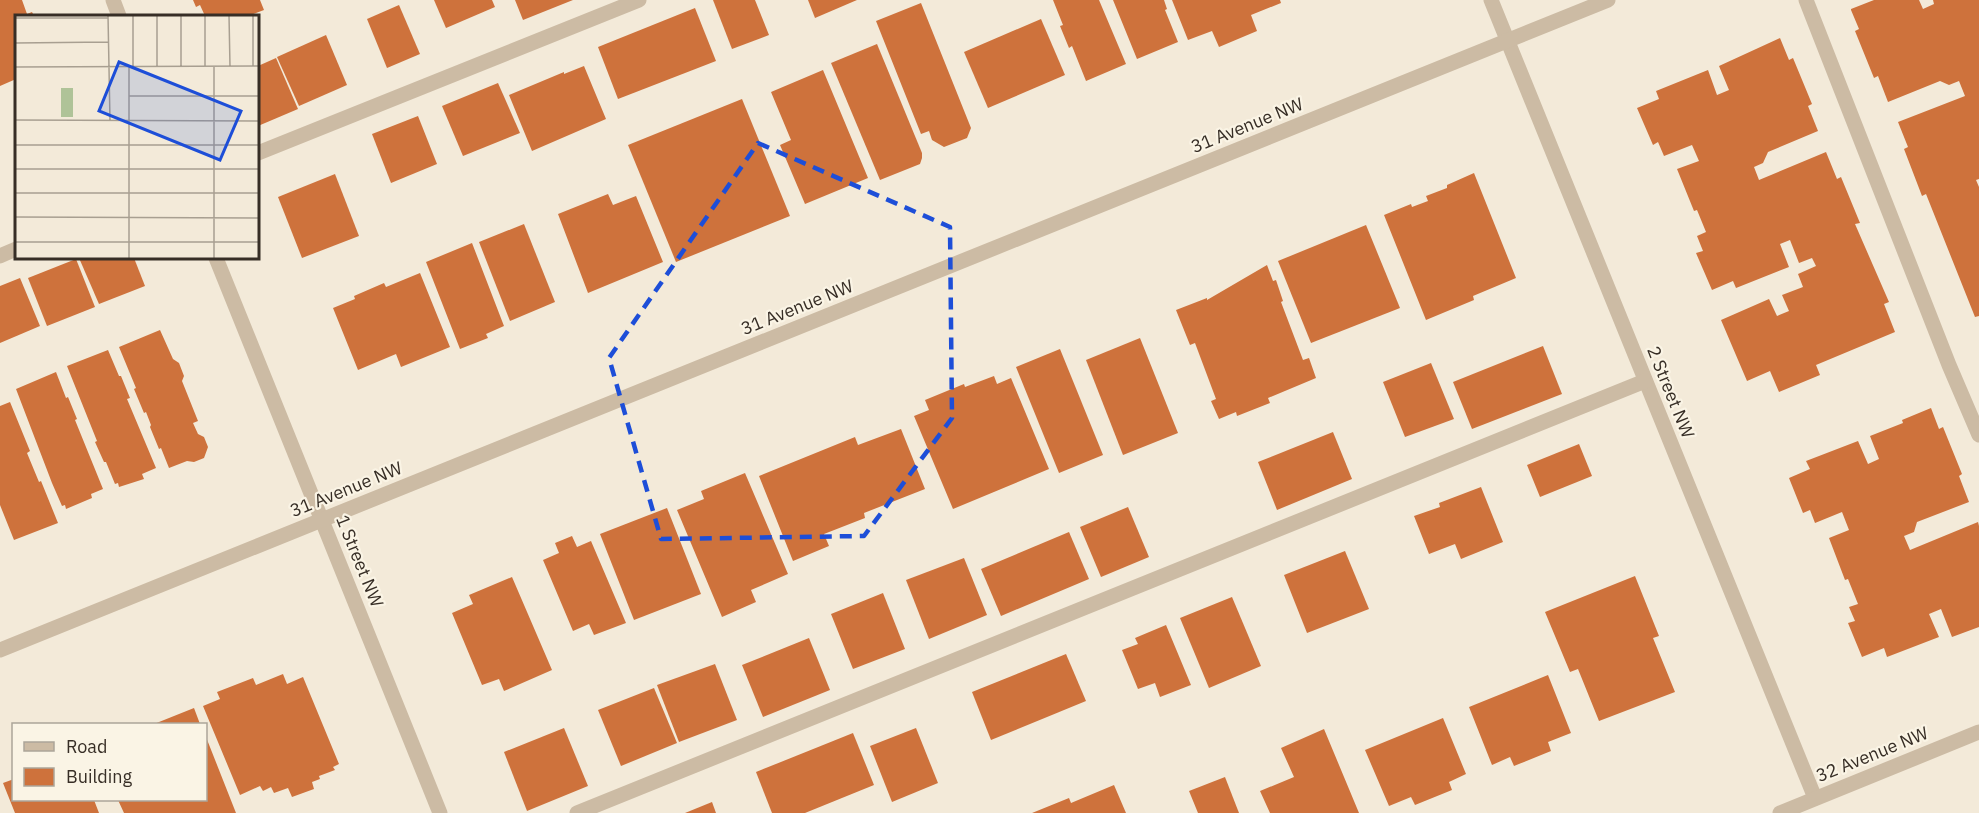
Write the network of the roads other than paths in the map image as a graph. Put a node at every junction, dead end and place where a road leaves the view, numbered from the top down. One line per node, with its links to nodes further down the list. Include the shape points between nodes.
1 (113, 0): 6 (street)
2 (639, 0): 8 (street)
3 (1491, 0): 7 (street, 2 Street NW)
4 (1608, 0): 7 (street, 31 Avenue NW)
5 (1806, 0): 13 (street)
6 (119, 15)
7 (1508, 41): 12 (street, 2 Street NW); 14 (street, 31 Avenue NW)
8 (260, 152)
9 (15, 249): 10 (street)
10 (0, 256)
11 (217, 260): 14 (street, 1 Street NW)
12 (1645, 381): 17 (street, 2 Street NW); 19 (street)
13 (1979, 435)
14 (322, 520): 15 (street, 31 Avenue NW); 18 (street, 1 Street NW)
15 (0, 650)
16 (1979, 732): 17 (street, 32 Avenue NW)
17 (1815, 798): 20 (street, 32 Avenue NW)
18 (440, 813)
19 (577, 813)
20 (1780, 813)

